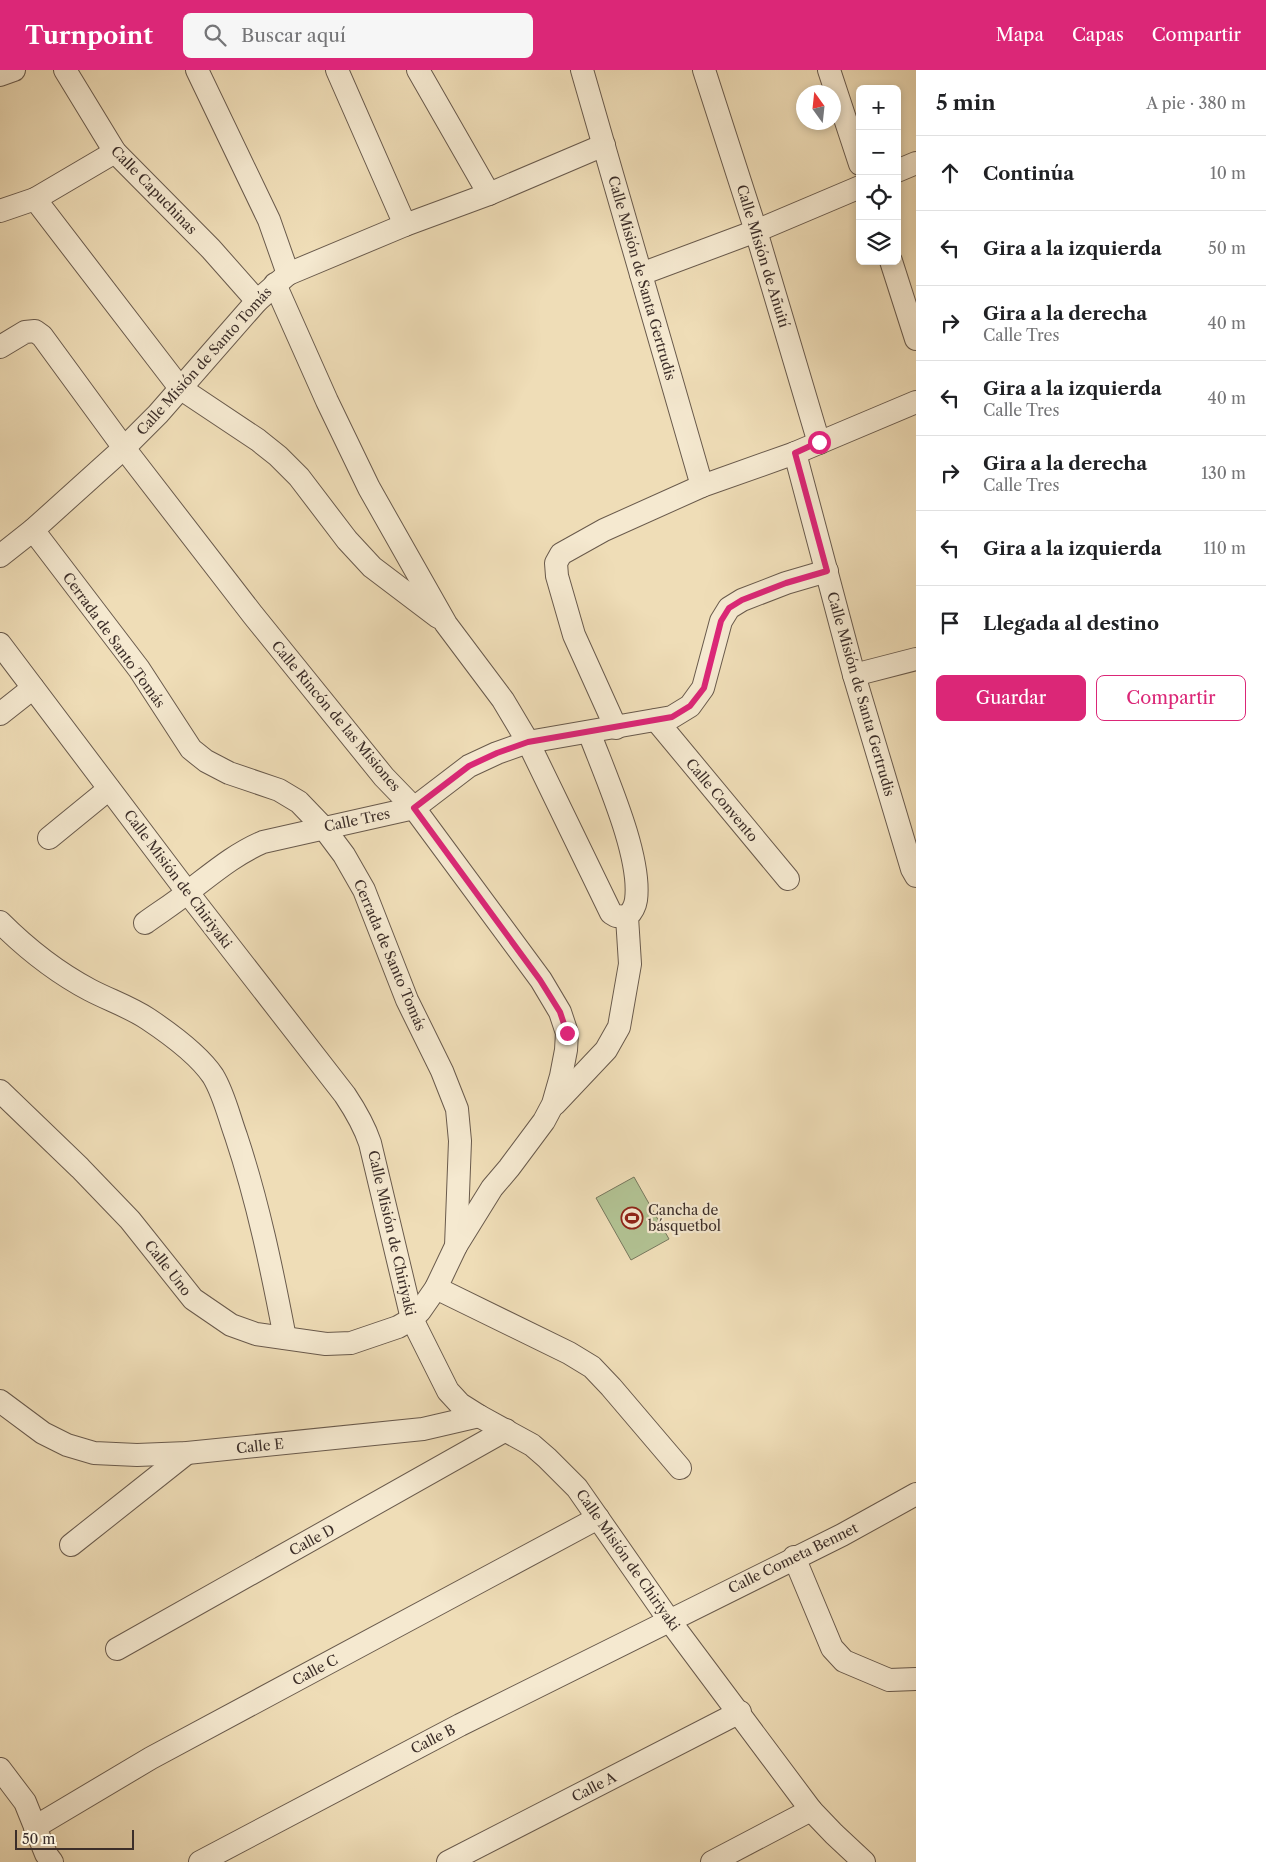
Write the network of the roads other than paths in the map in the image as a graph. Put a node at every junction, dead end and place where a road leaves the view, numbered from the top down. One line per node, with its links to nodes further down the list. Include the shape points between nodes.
1 (14, 70): 9 (street)
2 (65, 70): 11 (street, Calle Capuchinas)
3 (197, 70): 23 (street, via 269,220)
4 (337, 70): 19 (street)
5 (418, 70): 16 (street)
6 (582, 70): 10 (street, Calle Misión de Santa Gertrudis)
7 (704, 70): 20 (street, Calle Misión de Añuití)
8 (829, 70): 12 (street)
9 (0, 75)
10 (604, 145): 16 (street, Calle Misión de Santo Tomás); 22 (street, Calle Misión de Santa Gertrudis)
11 (115, 152): 17 (street); 24 (street, Calle Capuchinas, via 211,249)
12 (856, 152)
13 (916, 163): 14 (street)
14 (901, 169)
15 (856, 189): 20 (street)
16 (489, 194): 19 (street, Calle Misión de Santo Tomás)
17 (35, 199): 18 (street); 27 (street)
18 (0, 211)
19 (405, 225): 23 (street, Calle Misión de Santo Tomás)
20 (756, 231): 22 (street); 29 (street, Calle Misión de Añuití)
21 (892, 265): 25 (street)
22 (641, 274): 32 (street, Calle Misión de Santa Gertrudis)
23 (281, 279): 24 (street, Calle Misión de Santo Tomás); 36 (street, via 327,401 369,488)
24 (257, 301): 27 (street, Calle Misión de Santo Tomás)
25 (916, 339)
26 (0, 347): 30 (street, Calle Rincón de las Misiones, via 25,332 35,331 42,336)
27 (180, 388): 30 (street, Calle Misión de Santo Tomás); 36 (street, via 278,456 372,567)
28 (916, 402): 29 (street)
29 (819, 442): 31 (street)
30 (124, 448): 33 (street, Calle Misión de Santo Tomás); 47 (street, Calle Rincón de las Misiones, via 334,716)
31 (795, 453): 32 (street); 35 (street, Calle Misión de Santa Gertrudis)
32 (702, 486): 43 (street, via 604,530 561,554 556,563 574,635)
33 (33, 530): 34 (street, Calle Misión de Santo Tomás); 48 (street, Cerrada de Santo Tomás, via 139,669 191,749 229,773 280,790 299,802)
34 (0, 556)
35 (827, 571): 39 (street, Calle Misión de Santa Gertrudis); 42 (street, Calle Tres, via 786,583 729,608 721,621 704,688 690,706 672,717)
36 (446, 624): 45 (street, via 503,700)
37 (0, 644): 40 (street, Calle Misión de Chiriyaki)
38 (916, 659): 39 (street)
39 (854, 675): 50 (street, Calle Misión de Santa Gertrudis)
40 (33, 688): 41 (street); 46 (street, Calle Misión de Chiriyaki)
41 (0, 714)
42 (656, 720): 43 (street, Calle Tres); 51 (street, Calle Convento)
43 (616, 728): 44 (street, Calle Tres)
44 (589, 732): 45 (street, Calle Tres); 53 (street, via 632,856 636,901)
45 (528, 742): 47 (street, Calle Tres, via 469,766); 53 (street, via 611,913)
46 (109, 789): 49 (street); 52 (street, Calle Misión de Chiriyaki)
47 (414, 808): 48 (street, Calle Tres); 57 (street, Calle Rincón de las Misiones, via 560,1012 567,1033 566,1050)
48 (324, 827): 52 (street, Calle Tres, via 244,850); 58 (street, Cerrada de Santo Tomás, via 364,890 407,1000 457,1109 460,1141)
49 (49, 838)
50 (916, 876)
51 (788, 879)
52 (188, 893): 55 (street, Calle Tres); 60 (street, Calle Misión de Chiriyaki, via 345,1095 364,1125)
53 (627, 917): 57 (street, via 630,964 619,1027 606,1050)
54 (0, 922): 61 (street, via 31,950 64,973 162,1029 197,1058 213,1077 241,1151 261,1222)
55 (145, 923)
56 (0, 1091): 61 (street, Calle Uno, via 130,1220 193,1299 230,1325 256,1334)
57 (550, 1110): 58 (street, Calle Rincón de las Misiones, via 492,1188)
58 (456, 1246): 59 (street, Cerrada de Santo Tomás)
59 (436, 1288): 60 (street, Cerrada de Santo Tomás); 66 (street, via 592,1367)
60 (412, 1319): 61 (street, Calle Uno, via 351,1343 326,1344); 63 (street, Calle Misión de Chiriyaki, via 448,1391 460,1404)
61 (285, 1338)
62 (0, 1402): 65 (street, Calle E, via 43,1433 94,1453)
63 (479, 1416): 64 (street, Calle Misión de Chiriyaki); 65 (street, Calle E, via 423,1429)
64 (506, 1430): 68 (street, Calle Misión de Chiriyaki, via 532,1445 553,1463 577,1488); 72 (street, Calle D)
65 (187, 1453): 69 (street)
66 (680, 1468)
67 (916, 1494): 70 (street, Calle Cometa Bennet)
68 (598, 1518): 71 (street, Calle Misión de Chiriyaki); 77 (street, Calle C, via 151,1758)
69 (71, 1545)
70 (794, 1557): 71 (street, Calle Cometa Bennet); 73 (street, via 832,1648 844,1661 889,1680)
71 (670, 1620): 74 (street, Calle Misión de Chiriyaki); 79 (street, Calle B, via 460,1725)
72 (117, 1649)
73 (916, 1679)
74 (740, 1712): 76 (street, Calle Misión de Chiriyaki); 80 (street, Calle A)
75 (0, 1769): 77 (street, via 25,1802)
76 (811, 1810): 81 (street); 82 (street, Calle Misión de Chiriyaki)
77 (35, 1826): 78 (street)
78 (52, 1862)
79 (200, 1862)
80 (448, 1862)
81 (712, 1862)
82 (864, 1862)

